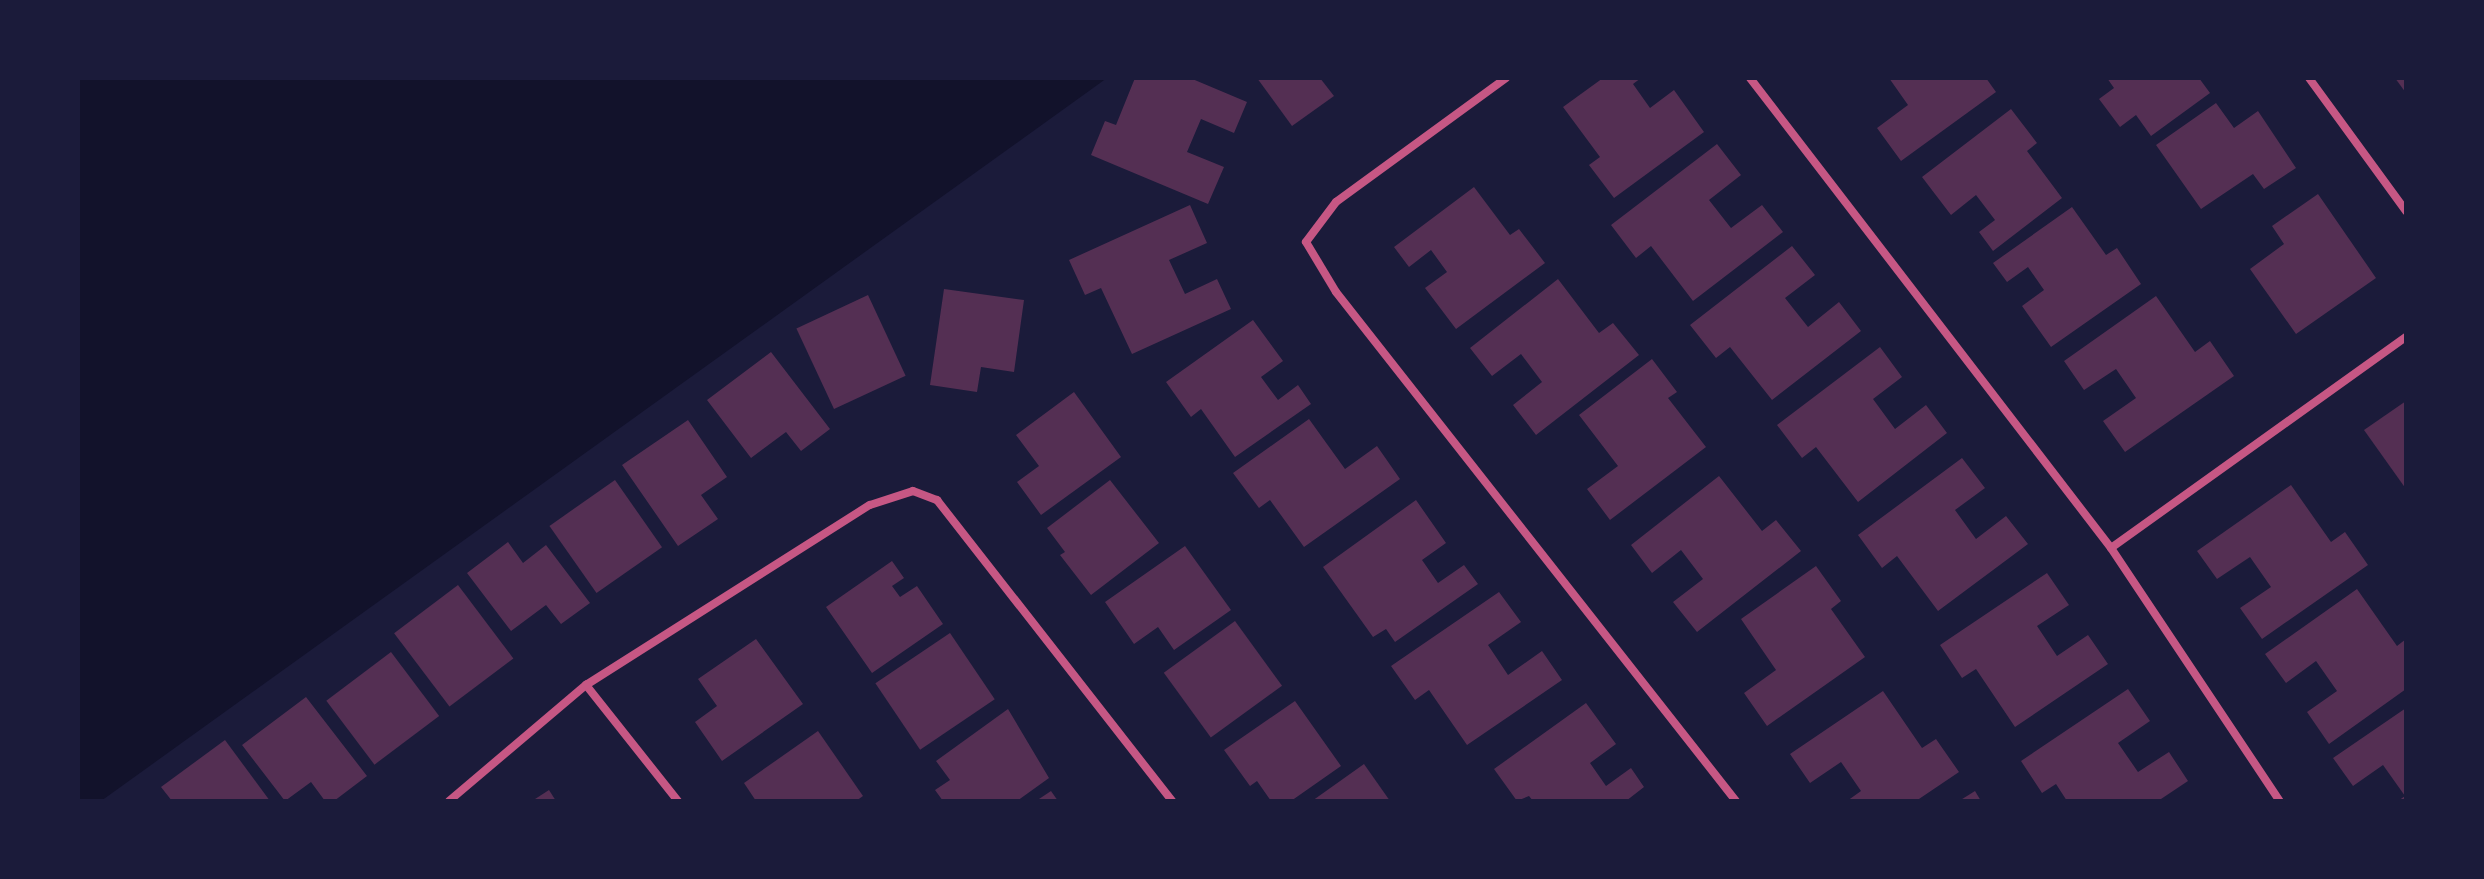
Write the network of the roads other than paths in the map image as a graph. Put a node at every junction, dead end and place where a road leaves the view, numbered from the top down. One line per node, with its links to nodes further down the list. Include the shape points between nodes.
1 (1506, 78): 8 (street, via 1336,202 1306,242 1336,292)
2 (1750, 78): 6 (street)
3 (2309, 78): 4 (street)
4 (2406, 211)
5 (2406, 337): 6 (street)
6 (2111, 548): 13 (street)
7 (586, 685): 9 (street); 10 (street); 11 (street, via 870,505 913,491 937,500)
8 (1734, 798): 12 (street)
9 (449, 801)
10 (678, 801)
11 (1172, 801)
12 (1723, 801)
13 (2280, 801)

